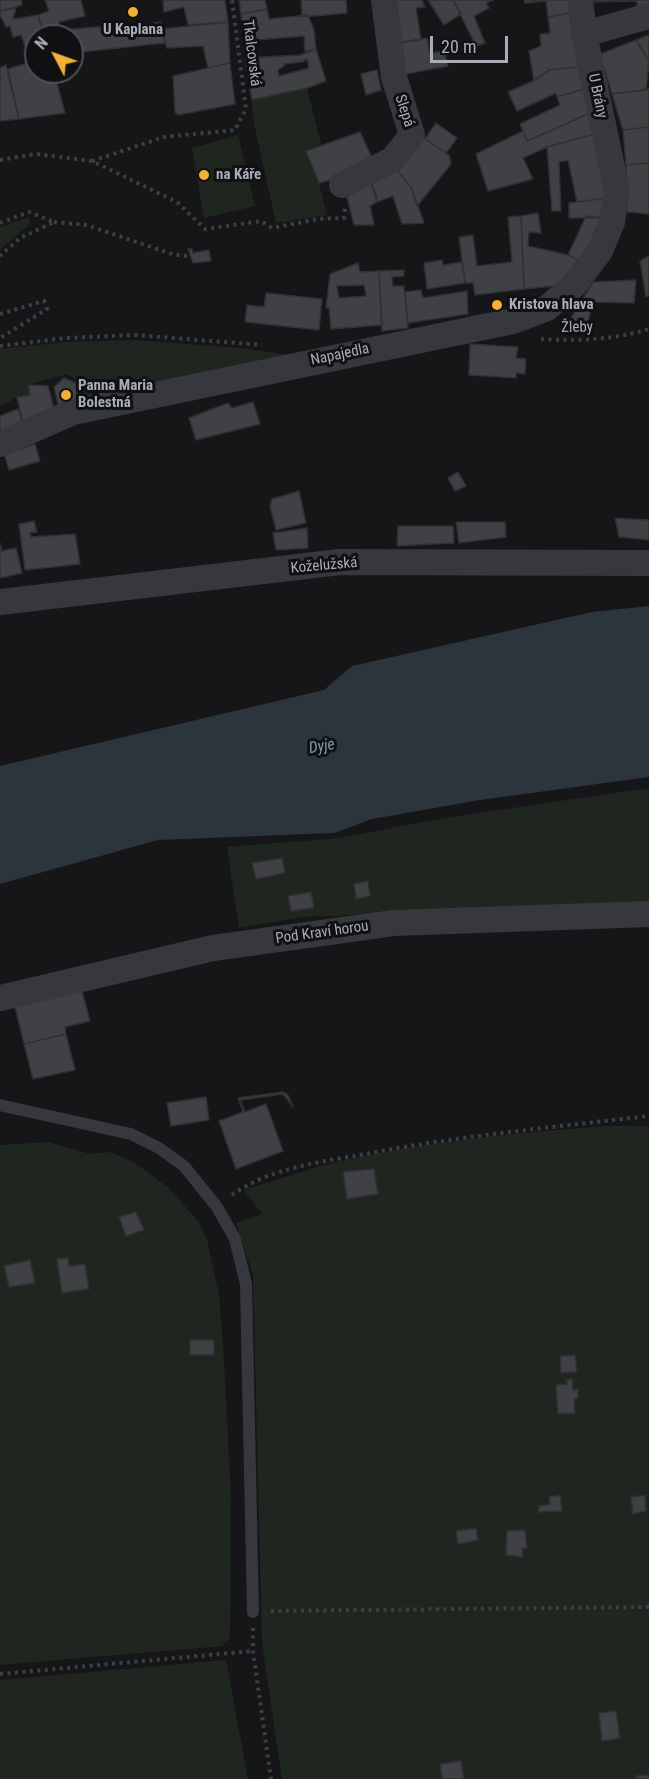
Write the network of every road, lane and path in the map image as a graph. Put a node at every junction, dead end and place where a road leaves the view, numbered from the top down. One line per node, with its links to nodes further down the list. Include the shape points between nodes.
1 (232, 0): 7 (path, Tkalcovská, via 246,109 235,130 164,136)
2 (384, 0): 8 (street, Slepá, via 394,77 412,135 392,160)
3 (580, 0): 5 (street, U Brány)
4 (649, 16): 5 (street)
5 (584, 34): 9 (street, U Brány)
6 (0, 160): 7 (path, via 36,154)
7 (92, 161): 8 (path, via 177,202 205,230 261,221 272,228 344,218)
8 (342, 185)
9 (617, 191): 15 (street, Napajedla, via 612,222 600,251 574,285 548,308)
10 (54, 222): 11 (path, via 29,212); 12 (path, via 20,238); 13 (path, via 86,225)
11 (0, 223)
12 (0, 256)
13 (188, 256)
14 (0, 314): 17 (path, via 44,301 47,309)
15 (513, 321): 16 (path, Žleby, via 520,334 550,340 588,341); 20 (street, Napajedla, via 73,412)
16 (649, 329)
17 (0, 338)
18 (0, 345): 19 (path, via 135,335)
19 (265, 345)
20 (0, 444)
21 (649, 563): 22 (street, Koželužská, via 340,562)
22 (0, 602)
23 (649, 914): 24 (street, Pod Kraví horou, via 394,923 213,948)
24 (0, 998)
25 (0, 1105): 27 (lane, via 131,1134 184,1166)
26 (649, 1116): 27 (path, via 438,1140 300,1166 243,1187)
27 (217, 1206): 29 (lane, via 235,1239 246,1284)
28 (649, 1607): 29 (path)
29 (253, 1612): 30 (path)
30 (253, 1651): 31 (path); 32 (path)
31 (0, 1674)
32 (272, 1779)

